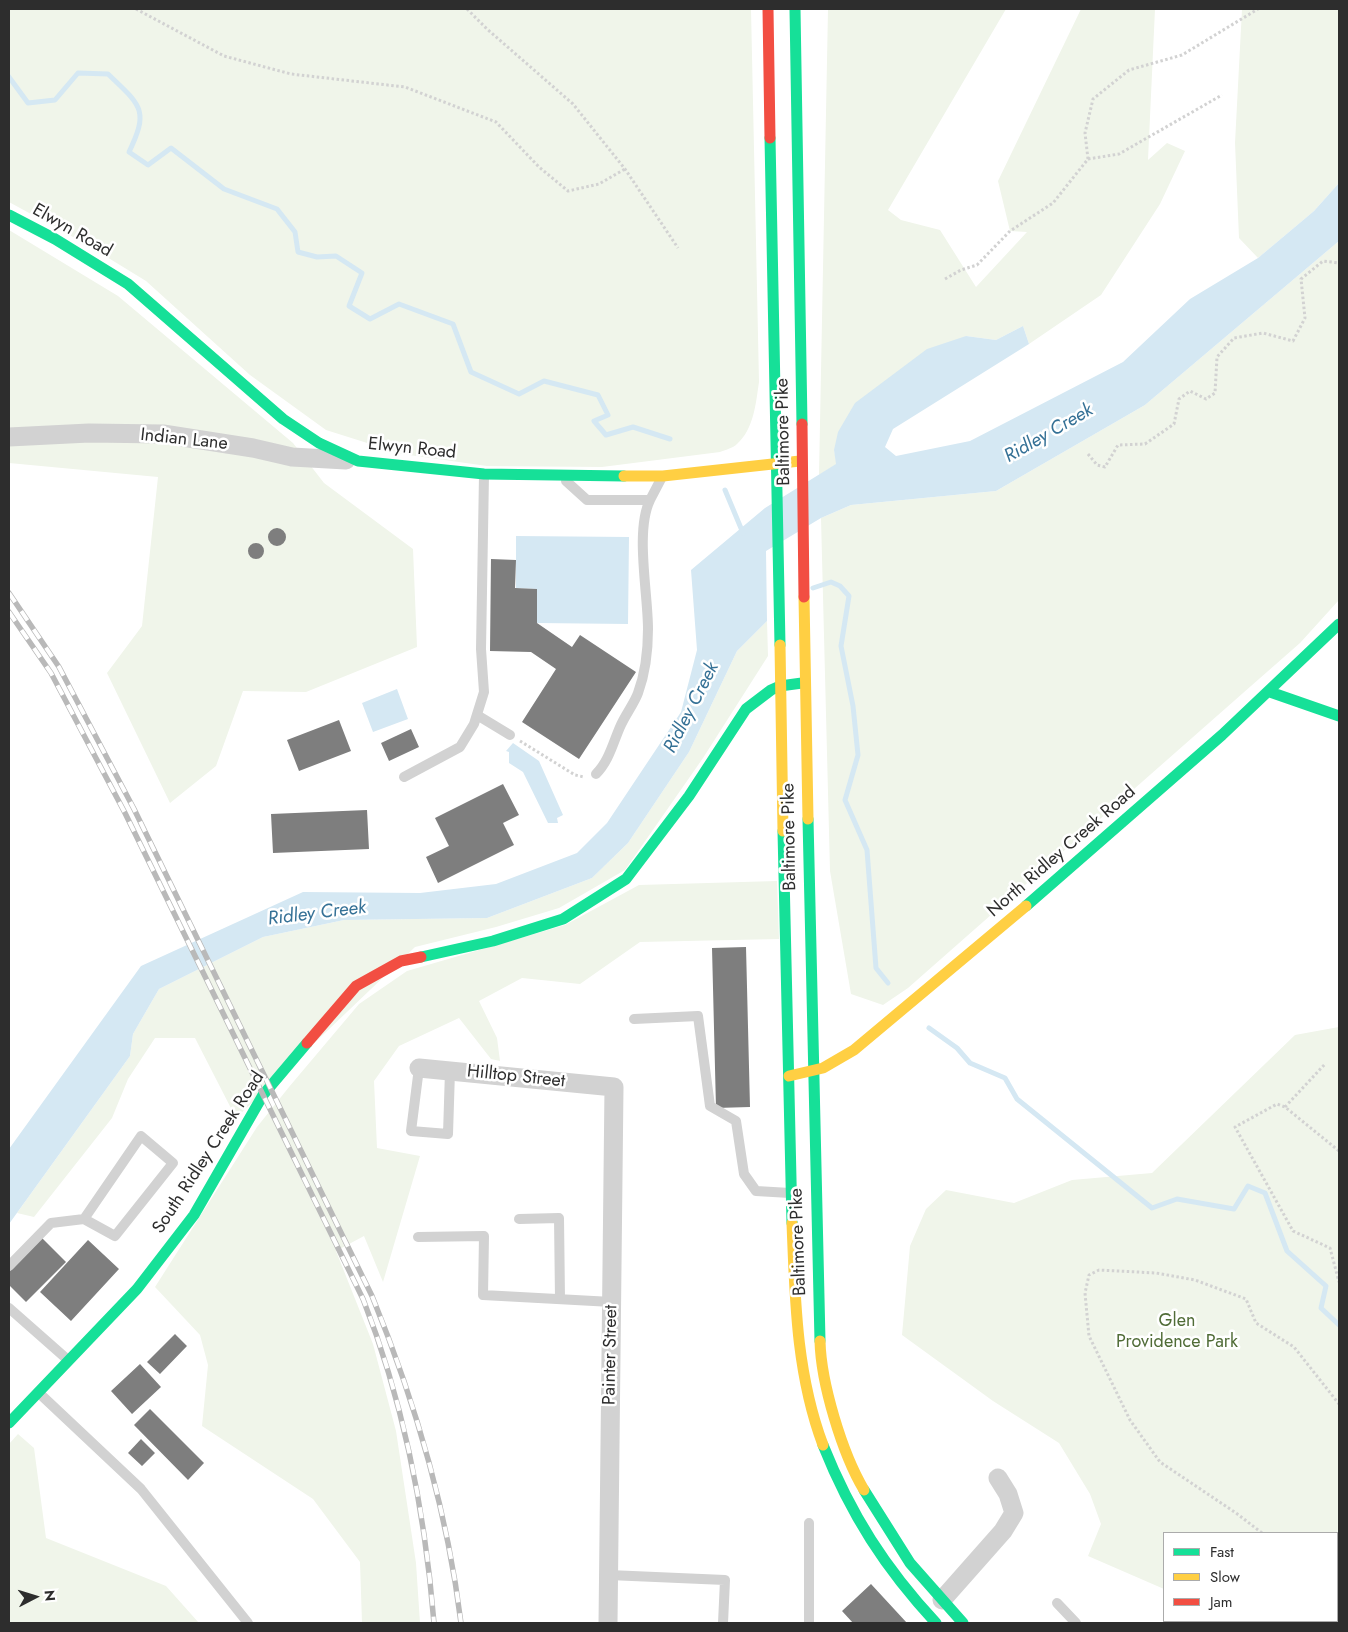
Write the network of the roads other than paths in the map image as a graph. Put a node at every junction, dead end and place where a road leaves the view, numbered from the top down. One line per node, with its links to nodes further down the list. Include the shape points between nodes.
1 (768, 9): 7 (main road, Baltimore Pike)
2 (795, 9): 6 (main road, Baltimore Pike)
3 (9, 215): 5 (main road, Elwyn Road, via 128,284 283,419 319,443)
4 (9, 437): 5 (street, Indian Lane, via 163,434 292,457)
5 (358, 461): 8 (main road, Elwyn Road)
6 (802, 461): 7 (main road, Elwyn Road); 13 (main road, Baltimore Pike)
7 (776, 464): 10 (main road, Elwyn Road); 14 (main road, Baltimore Pike)
8 (484, 474): 9 (main road, Elwyn Road); 16 (lane, via 480,649 484,692)
9 (560, 476): 10 (main road, Elwyn Road); 11 (lane, via 587,500)
10 (663, 476): 11 (lane)
11 (650, 500): 19 (lane, via 645,512 644,540 648,630 645,663 638,694 627,711 607,759)
12 (1339, 624): 15 (main road, North Ridley Creek Road)
13 (805, 683): 14 (main road, South Ridley Creek Road); 24 (main road, Baltimore Pike)
14 (780, 686): 25 (main road, Baltimore Pike); 35 (main road, South Ridley Creek Road, via 760,696 746,709 689,796 626,879 563,919 493,940 401,961 356,986 263,1095 194,1215 137,1289)
15 (1270, 692): 17 (main road); 24 (main road, North Ridley Creek Road, via 1068,872 854,1050)
16 (477, 715): 18 (lane); 20 (lane, via 460,748)
17 (1339, 716)
18 (510, 735)
19 (596, 774)
20 (404, 777)
21 (634, 1018): 27 (lane, via 698,1016 710,1106 736,1121 744,1174 756,1191)
22 (419, 1068): 23 (street, Hilltop Street); 23 (lane, via 411,1131 448,1134)
23 (450, 1071): 26 (street, Hilltop Street)
24 (812, 1073): 25 (main road, North Ridley Creek Road); 41 (main road, Baltimore Pike, via 820,1348 831,1406 852,1467 872,1506 910,1563)
25 (788, 1077): 27 (main road, Baltimore Pike)
26 (614, 1087): 33 (street, Painter Street)
27 (791, 1193): 47 (main road, Baltimore Pike, via 799,1352 818,1433 833,1475 854,1516 893,1575)
28 (84, 1219): 28 (lane, via 141,1136 173,1163 115,1236); 31 (lane, via 51,1223)
29 (519, 1219): 32 (lane, via 559,1218)
30 (418, 1237): 32 (lane, via 484,1236 483,1295)
31 (9, 1266)
32 (560, 1299): 33 (lane)
33 (612, 1302): 40 (street, Painter Street)
34 (9, 1308): 35 (lane)
35 (69, 1360): 36 (main road, South Ridley Creek Road)
36 (38, 1392): 37 (main road, South Ridley Creek Road); 43 (lane, via 141,1489)
37 (9, 1423)
38 (998, 1478): 41 (street, via 1014,1513 1003,1531)
39 (809, 1523): 46 (lane)
40 (609, 1576): 44 (street, Painter Street); 45 (lane, via 725,1580)
41 (942, 1600): 48 (main road, Baltimore Pike)
42 (1057, 1603): 49 (lane)
43 (248, 1623)
44 (608, 1623)
45 (723, 1623)
46 (809, 1623)
47 (936, 1623)
48 (963, 1623)
49 (1076, 1623)

